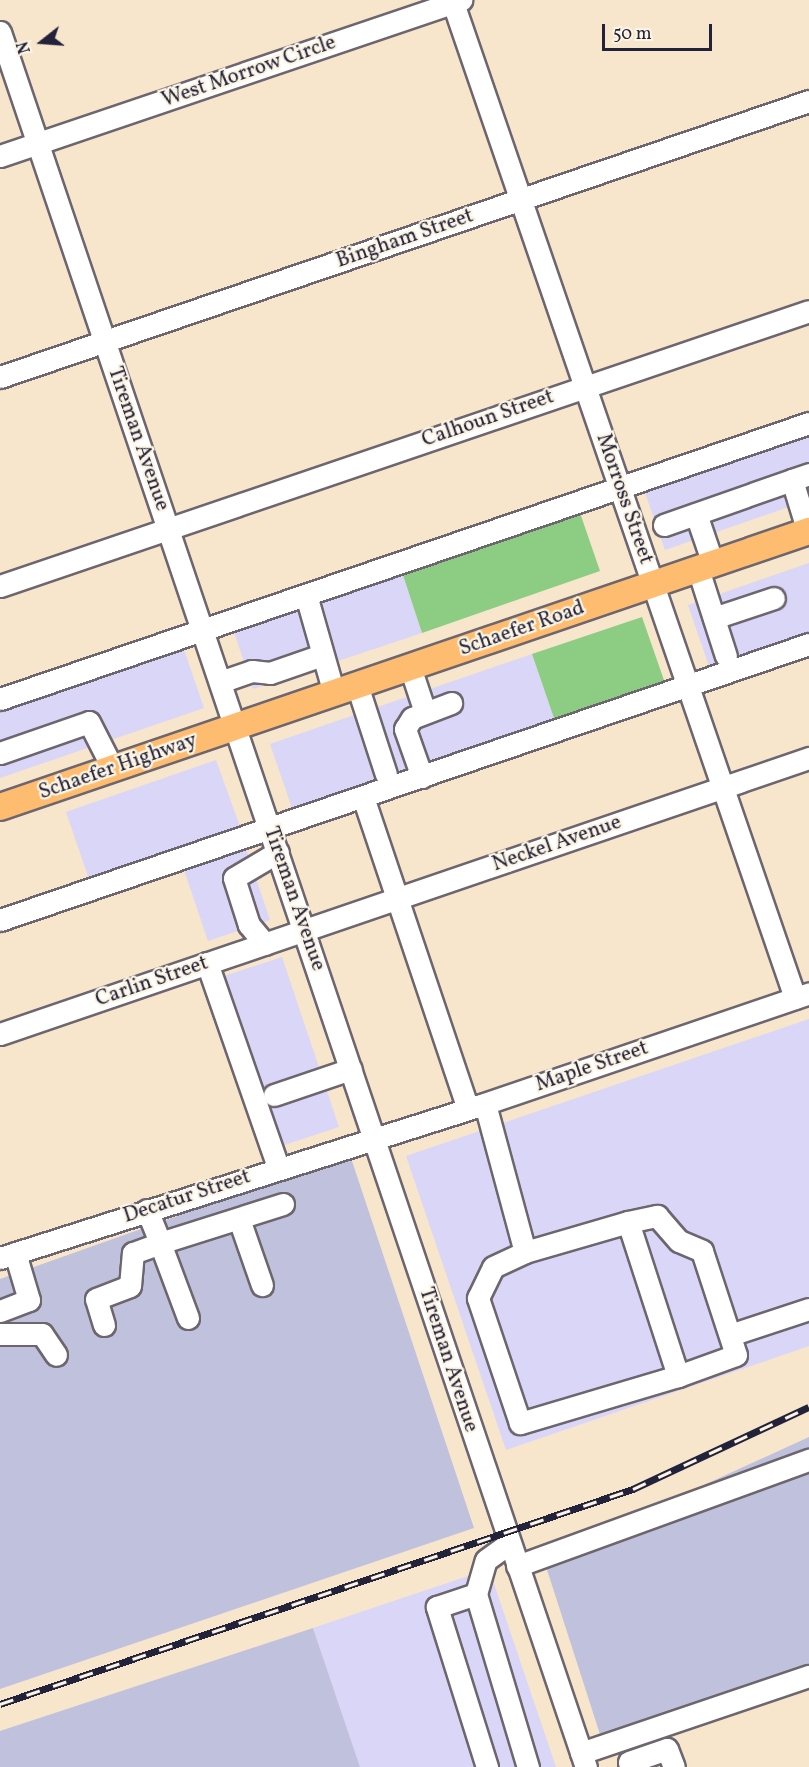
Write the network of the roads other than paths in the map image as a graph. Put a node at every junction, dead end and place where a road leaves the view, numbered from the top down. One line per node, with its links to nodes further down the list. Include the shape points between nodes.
1 (455, 1): 4 (street, West Morrow Circle); 6 (street, Morross Street)
2 (0, 32): 4 (street, Tireman Avenue)
3 (809, 101): 6 (street, Bingham Street)
4 (37, 144): 5 (street, West Morrow Circle); 8 (street, Tireman Avenue)
5 (0, 156)
6 (521, 199): 8 (street, Bingham Street); 10 (street, Morross Street)
7 (809, 311): 10 (street, Calhoun Street)
8 (105, 341): 9 (street, Bingham Street); 17 (street, Tireman Avenue)
9 (0, 377)
10 (585, 386): 14 (street, Morross Street); 17 (street, Calhoun Street)
11 (809, 423): 14 (street)
12 (800, 477): 15 (street); 18 (street)
13 (680, 482): 14 (street)
14 (622, 494): 20 (street, Morross Street); 22 (street)
15 (696, 514): 16 (street); 19 (street)
16 (664, 525)
17 (168, 528): 21 (street, Calhoun Street); 25 (street, Tireman Avenue)
18 (808, 531): 19 (main road, Schaefer Road)
19 (705, 566): 20 (main road, Schaefer Road); 24 (street)
20 (653, 584): 29 (main road, Schaefer Road); 31 (street, Morross Street)
21 (0, 586)
22 (306, 595): 25 (street); 27 (street)
23 (774, 598): 24 (street)
24 (714, 618): 28 (street)
25 (202, 630): 30 (street, Tireman Avenue); 33 (street)
26 (809, 644): 31 (street)
27 (322, 655): 30 (street, via 270,674 252,671); 32 (street)
28 (726, 656)
29 (410, 667): 32 (main road, Schaefer Road); 35 (street)
30 (220, 682): 36 (street, Tireman Avenue)
31 (688, 686): 41 (street); 42 (street, Morross Street)
32 (346, 689): 36 (main road, Schaefer Road); 40 (street)
33 (0, 699)
34 (451, 703): 35 (street)
35 (425, 712): 41 (street, via 405,729)
36 (235, 727): 39 (main road, Schaefer Highway); 45 (street, Tireman Avenue)
37 (0, 753): 39 (street, via 89,722)
38 (809, 758): 42 (street, Neckel Avenue)
39 (113, 769): 44 (main road, Schaefer Highway)
40 (386, 774)
41 (422, 777): 43 (street)
42 (723, 787): 47 (street, Neckel Avenue); 52 (street, Morross Street)
43 (363, 797): 45 (street); 47 (street)
44 (0, 805)
45 (270, 828): 46 (street, Tireman Avenue); 48 (street)
46 (278, 852): 49 (street, Tireman Avenue); 50 (street, via 234,878 249,925)
47 (397, 898): 49 (street, Neckel Avenue); 56 (street)
48 (0, 920)
49 (304, 930): 50 (street, Carlin Street); 54 (street, Tireman Avenue)
50 (264, 944): 51 (street, Carlin Street)
51 (207, 963): 53 (street, Carlin Street); 58 (street)
52 (802, 995): 56 (street, Maple Street)
53 (0, 1034)
54 (351, 1069): 55 (street); 57 (street, Tireman Avenue)
55 (274, 1095)
56 (477, 1107): 57 (street, Maple Street); 64 (street)
57 (374, 1136): 58 (street, Decatur Street); 76 (street, Tireman Avenue)
58 (278, 1167): 60 (street, Decatur Street)
59 (283, 1204): 61 (street)
60 (147, 1210): 63 (street); 65 (street, Decatur Street)
61 (239, 1219): 63 (street); 66 (street)
62 (628, 1222): 64 (street); 71 (street, via 657,1216 679,1241 702,1251); 74 (street)
63 (160, 1243): 69 (street); 70 (street, via 133,1253 130,1286 96,1299)
64 (525, 1252): 74 (street, via 493,1267 478,1298 520,1424)
65 (7, 1256): 68 (street, via 29,1300)
66 (262, 1285)
67 (809, 1309): 71 (street)
68 (0, 1311)
69 (188, 1318)
70 (104, 1325)
71 (727, 1328): 74 (street, via 736,1355)
72 (0, 1334): 73 (street, via 42,1334)
73 (56, 1355)
74 (678, 1376)
75 (809, 1460): 77 (street)
76 (509, 1543): 77 (street, Tireman Avenue); 78 (street, via 486,1560)
77 (517, 1566): 80 (street, Tireman Avenue)
78 (476, 1594): 82 (street, via 437,1607); 83 (street)
79 (809, 1676): 80 (street)
80 (583, 1760)
81 (623, 1765): 84 (street, via 667,1749)
82 (487, 1767)
83 (528, 1767)
84 (674, 1767)

